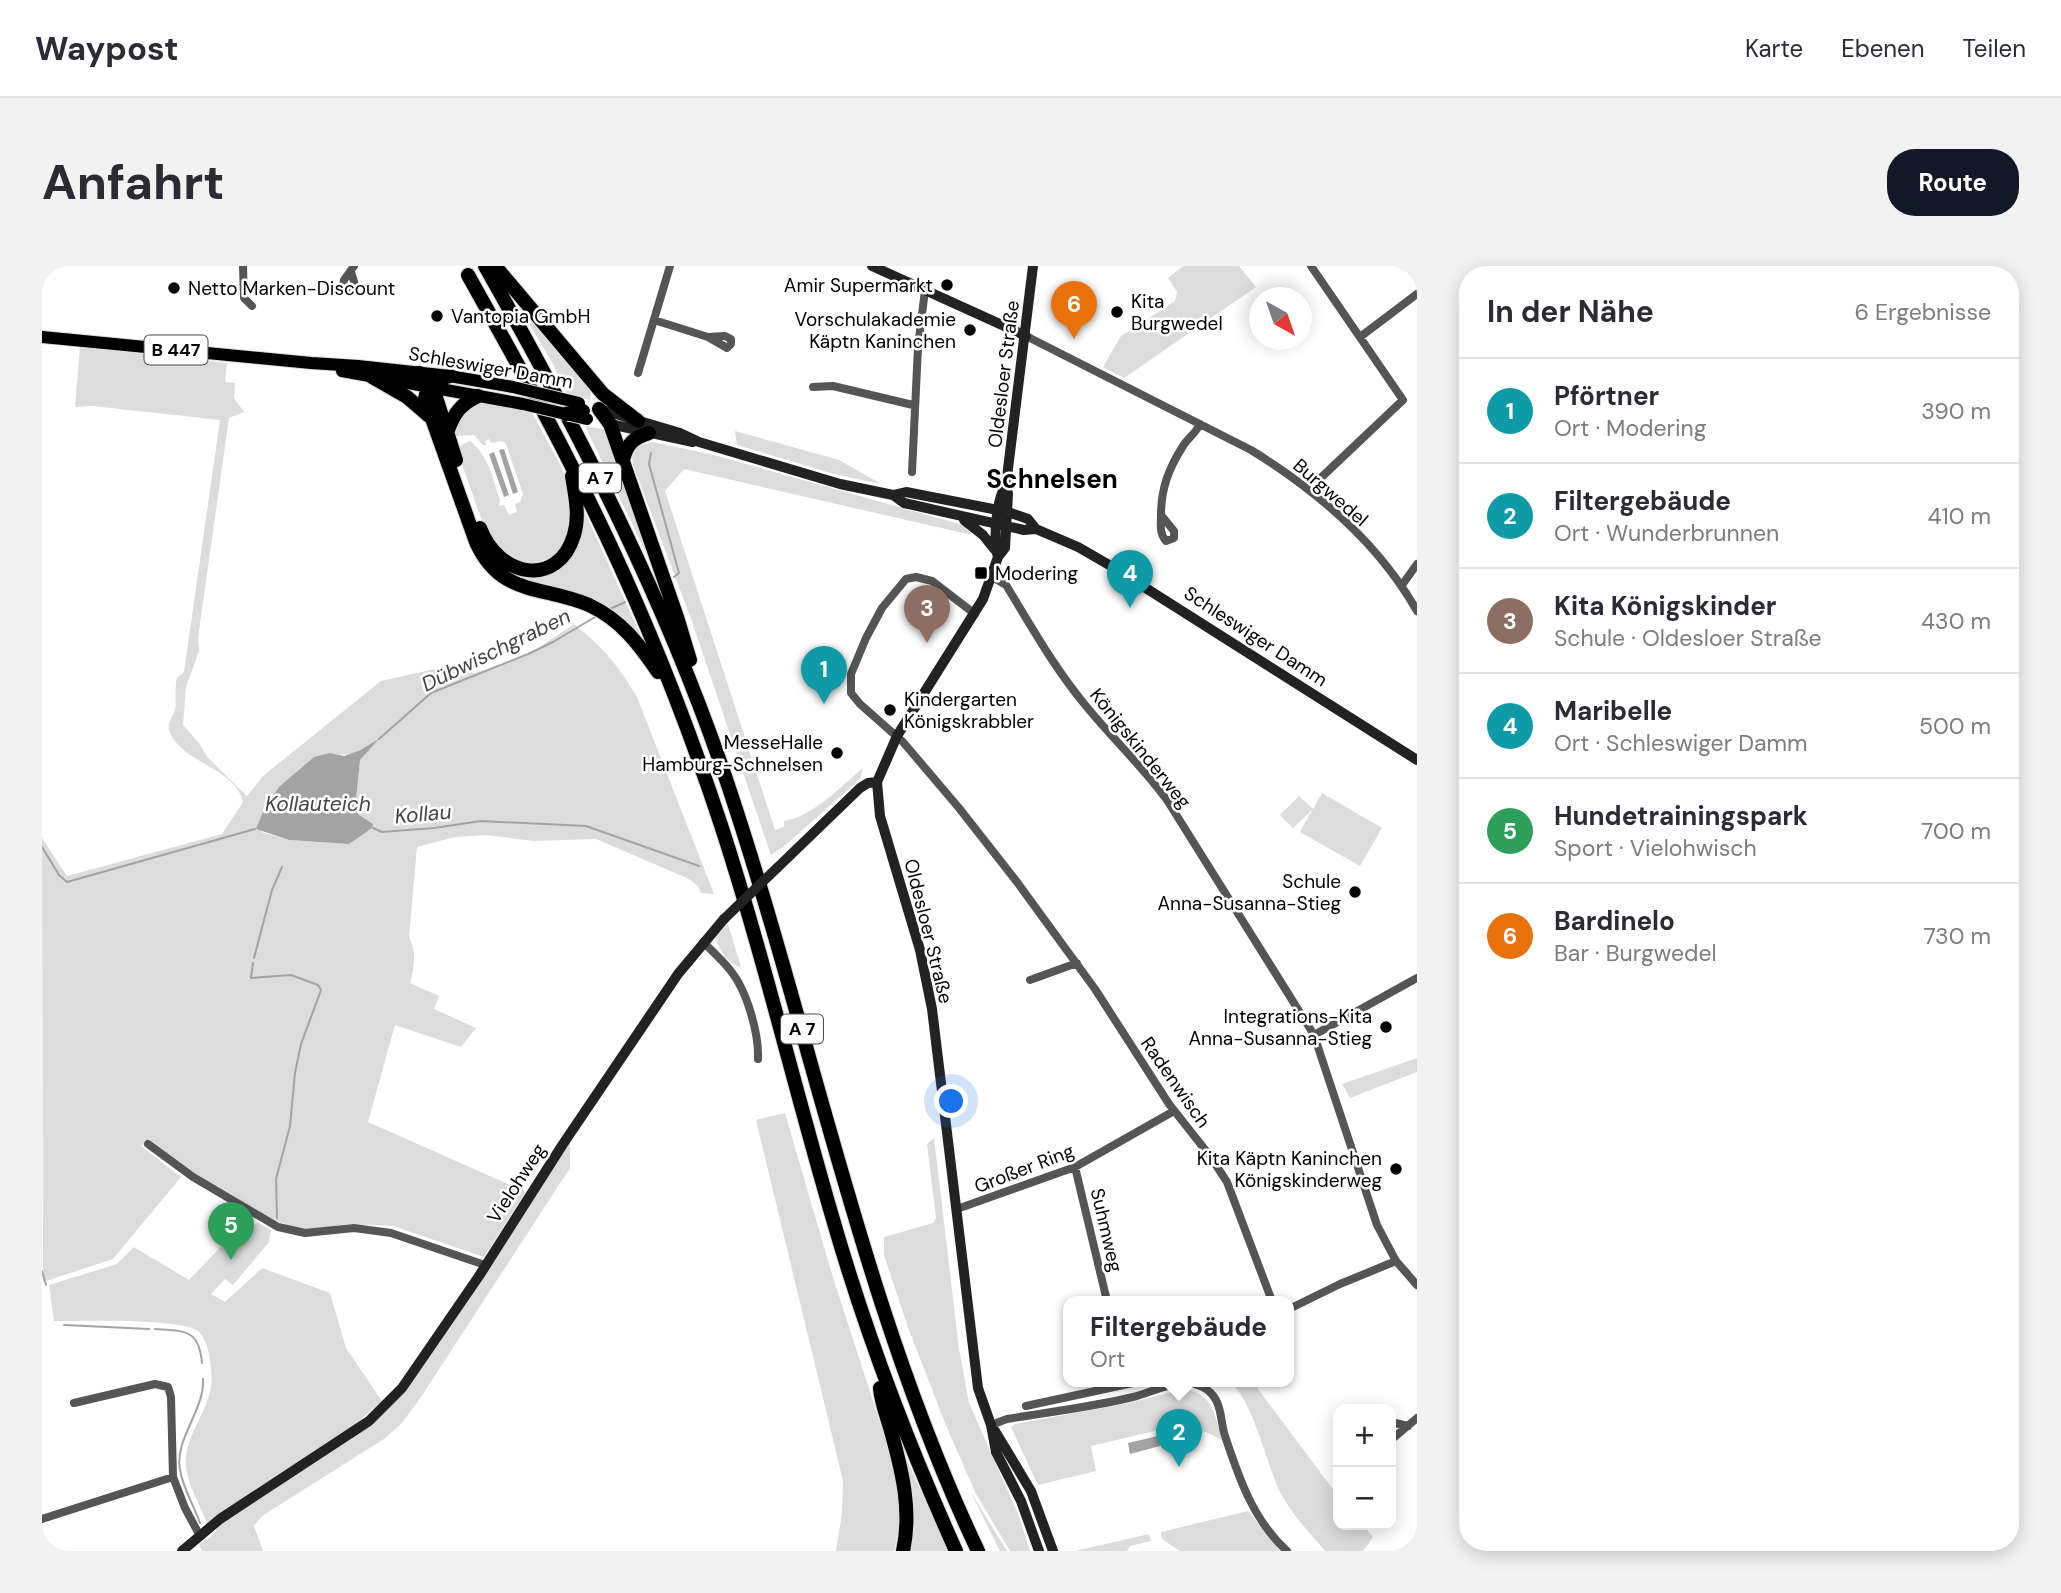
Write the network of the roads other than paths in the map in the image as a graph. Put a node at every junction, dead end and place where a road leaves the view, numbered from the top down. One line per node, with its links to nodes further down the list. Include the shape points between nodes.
1 (243, 266): 11 (street, via 244,298)
2 (485, 266): 53 (highway, A 7, via 616,511)
3 (495, 266): 22 (highway)
4 (670, 266): 12 (street)
5 (872, 266): 9 (main road)
6 (1034, 266): 13 (main road, Oldesloer Straße)
7 (1311, 266): 16 (street)
8 (468, 275): 37 (highway, A 7)
9 (925, 290): 13 (main road); 26 (street)
10 (1417, 294): 16 (street)
11 (252, 306)
12 (654, 320): 15 (street); 19 (street)
13 (1026, 335): 32 (street, Burgwedel); 41 (main road, Oldesloer Straße)
14 (42, 337): 17 (main road, Schleswiger Damm / B 447)
15 (708, 337)
16 (1360, 337): 39 (street, via 1403,400)
17 (311, 363): 18 (main road, Schleswiger Damm / B 447); 21 (main road, Schleswiger Damm / B 447)
18 (419, 373): 20 (main road, Schleswiger Damm / B 447); 23 (highway)
19 (638, 373)
20 (450, 376): 23 (highway); 27 (main road, Schleswiger Damm / B 447, bridge, via 513,387)
21 (372, 377): 23 (main road, Schleswiger Damm / B 447); 29 (highway, via 407,397)
22 (595, 384): 27 (highway, via 597,394); 30 (highway)
23 (430, 387): 25 (main road, Schleswiger Damm / B 447); 29 (highway, via 425,399); 33 (highway)
24 (813, 387): 26 (street, via 833,386)
25 (478, 396): 28 (main road, Schleswiger Damm / B 447, bridge); 33 (highway, via 456,412)
26 (913, 405): 38 (street)
27 (588, 410): 28 (highway, bridge); 30 (main road, Schleswiger Damm); 31 (highway)
28 (566, 414)
29 (431, 418): 52 (highway, via 486,561 514,584 582,603 612,619 639,644)
30 (638, 421): 35 (main road, Schleswiger Damm)
31 (610, 424): 34 (main road, Schleswiger Damm); 36 (highway)
32 (1200, 424): 39 (street, Burgwedel, via 1251,450); 42 (street, via 1184,444 1162,488)
33 (447, 433): 37 (highway, via 486,542 497,557 518,569 547,566 571,543 577,510)
34 (649, 433): 35 (main road, Schleswiger Damm); 36 (highway, via 631,442)
35 (699, 442): 40 (main road, Schleswiger Damm)
36 (623, 460): 53 (highway, via 677,617)
37 (570, 461): 52 (highway, A 7)
38 (912, 472)
39 (1309, 489): 49 (street, Burgwedel)
40 (893, 495): 41 (main road, Schleswiger Damm, via 906,492); 43 (main road, Schleswiger Damm, via 904,503)
41 (1003, 510): 44 (main road, Oldesloer Straße); 45 (main road, Schleswiger Damm, via 1028,519)
42 (1161, 515)
43 (959, 516): 44 (main road, Schleswiger Damm); 46 (main road, via 983,535)
44 (1002, 525): 45 (main road, Schleswiger Damm); 46 (main road, Oldesloer Straße, via 1005,548)
45 (1036, 529): 55 (main road, Schleswiger Damm, via 1111,566)
46 (997, 555): 48 (main road, Oldesloer Straße)
47 (1417, 564): 49 (street)
48 (992, 577): 51 (main road, Oldesloer Straße); 61 (street, Königskinderweg, via 1006,585 1060,672 1167,800)
49 (1402, 585): 50 (street, Burgwedel)
50 (1417, 611)
51 (975, 614): 54 (main road, Oldesloer Straße); 54 (street, via 932,581 916,577 902,583 882,608 852,669 849,686 854,698)
52 (676, 699): 65 (highway, A 7, via 740,886)
53 (697, 699): 64 (highway, A 7, via 757,874)
54 (897, 736): 56 (main road, Oldesloer Straße); 58 (street, Radenwisch, via 959,808)
55 (1417, 760)
56 (877, 787): 57 (main road, Vielohweg, bridge, via 865,784); 69 (main road, Oldesloer Straße, via 880,816 925,974)
57 (703, 942): 62 (street, via 732,971 743,993 759,1040); 73 (main road, Vielohweg)
58 (1077, 963): 60 (street); 63 (street, Radenwisch)
59 (1417, 978): 61 (street)
60 (1030, 980)
61 (1314, 1035): 72 (street, Königskinderweg, via 1372,1213)
62 (758, 1059)
63 (1174, 1111): 67 (street, Großer Ring); 76 (street, Radenwisch, via 1227,1182)
64 (825, 1116): 68 (highway, A 7); 70 (highway, A 7)
65 (806, 1124): 68 (highway, A 7); 71 (highway, A 7)
66 (148, 1144): 73 (street, via 193,1177 278,1227 305,1233 354,1228 391,1233)
67 (1075, 1167): 69 (street, Großer Ring); 75 (street, Suhmweg)
68 (835, 1188): 70 (highway, A 7); 71 (highway, A 7)
69 (957, 1209): 86 (main road, Oldesloer Straße, via 978,1388)
70 (864, 1252): 95 (highway, A 7, via 918,1411)
71 (845, 1258): 78 (highway, A 7)
72 (1396, 1261): 74 (street, Königskinderweg); 77 (street)
73 (485, 1265): 91 (main road, Vielohweg, via 386,1406)
74 (1417, 1285)
75 (1106, 1296)
76 (1270, 1296)
77 (1294, 1307)
78 (878, 1361): 93 (highway, via 880,1393 906,1495); 94 (highway, A 7)
79 (1108, 1387): 83 (street)
80 (1169, 1387): 86 (street)
81 (1203, 1387): 98 (street, via 1219,1406 1225,1436 1253,1508)
82 (74, 1403): 89 (street, via 155,1384 168,1387)
83 (1026, 1406)
84 (1417, 1418): 87 (street)
85 (1396, 1423): 87 (street)
86 (991, 1425): 96 (main road, Oldesloer Straße, via 996,1452); 97 (main road, Oldesloer Straße, via 1031,1491)
87 (1408, 1426): 88 (street)
88 (1396, 1436)
89 (173, 1478): 90 (street); 91 (street)
90 (42, 1519)
91 (200, 1536): 92 (main road, Vielohweg)
92 (182, 1551)
93 (903, 1551)
94 (956, 1551)
95 (978, 1551)
96 (1039, 1551)
97 (1053, 1551)
98 (1287, 1551)

